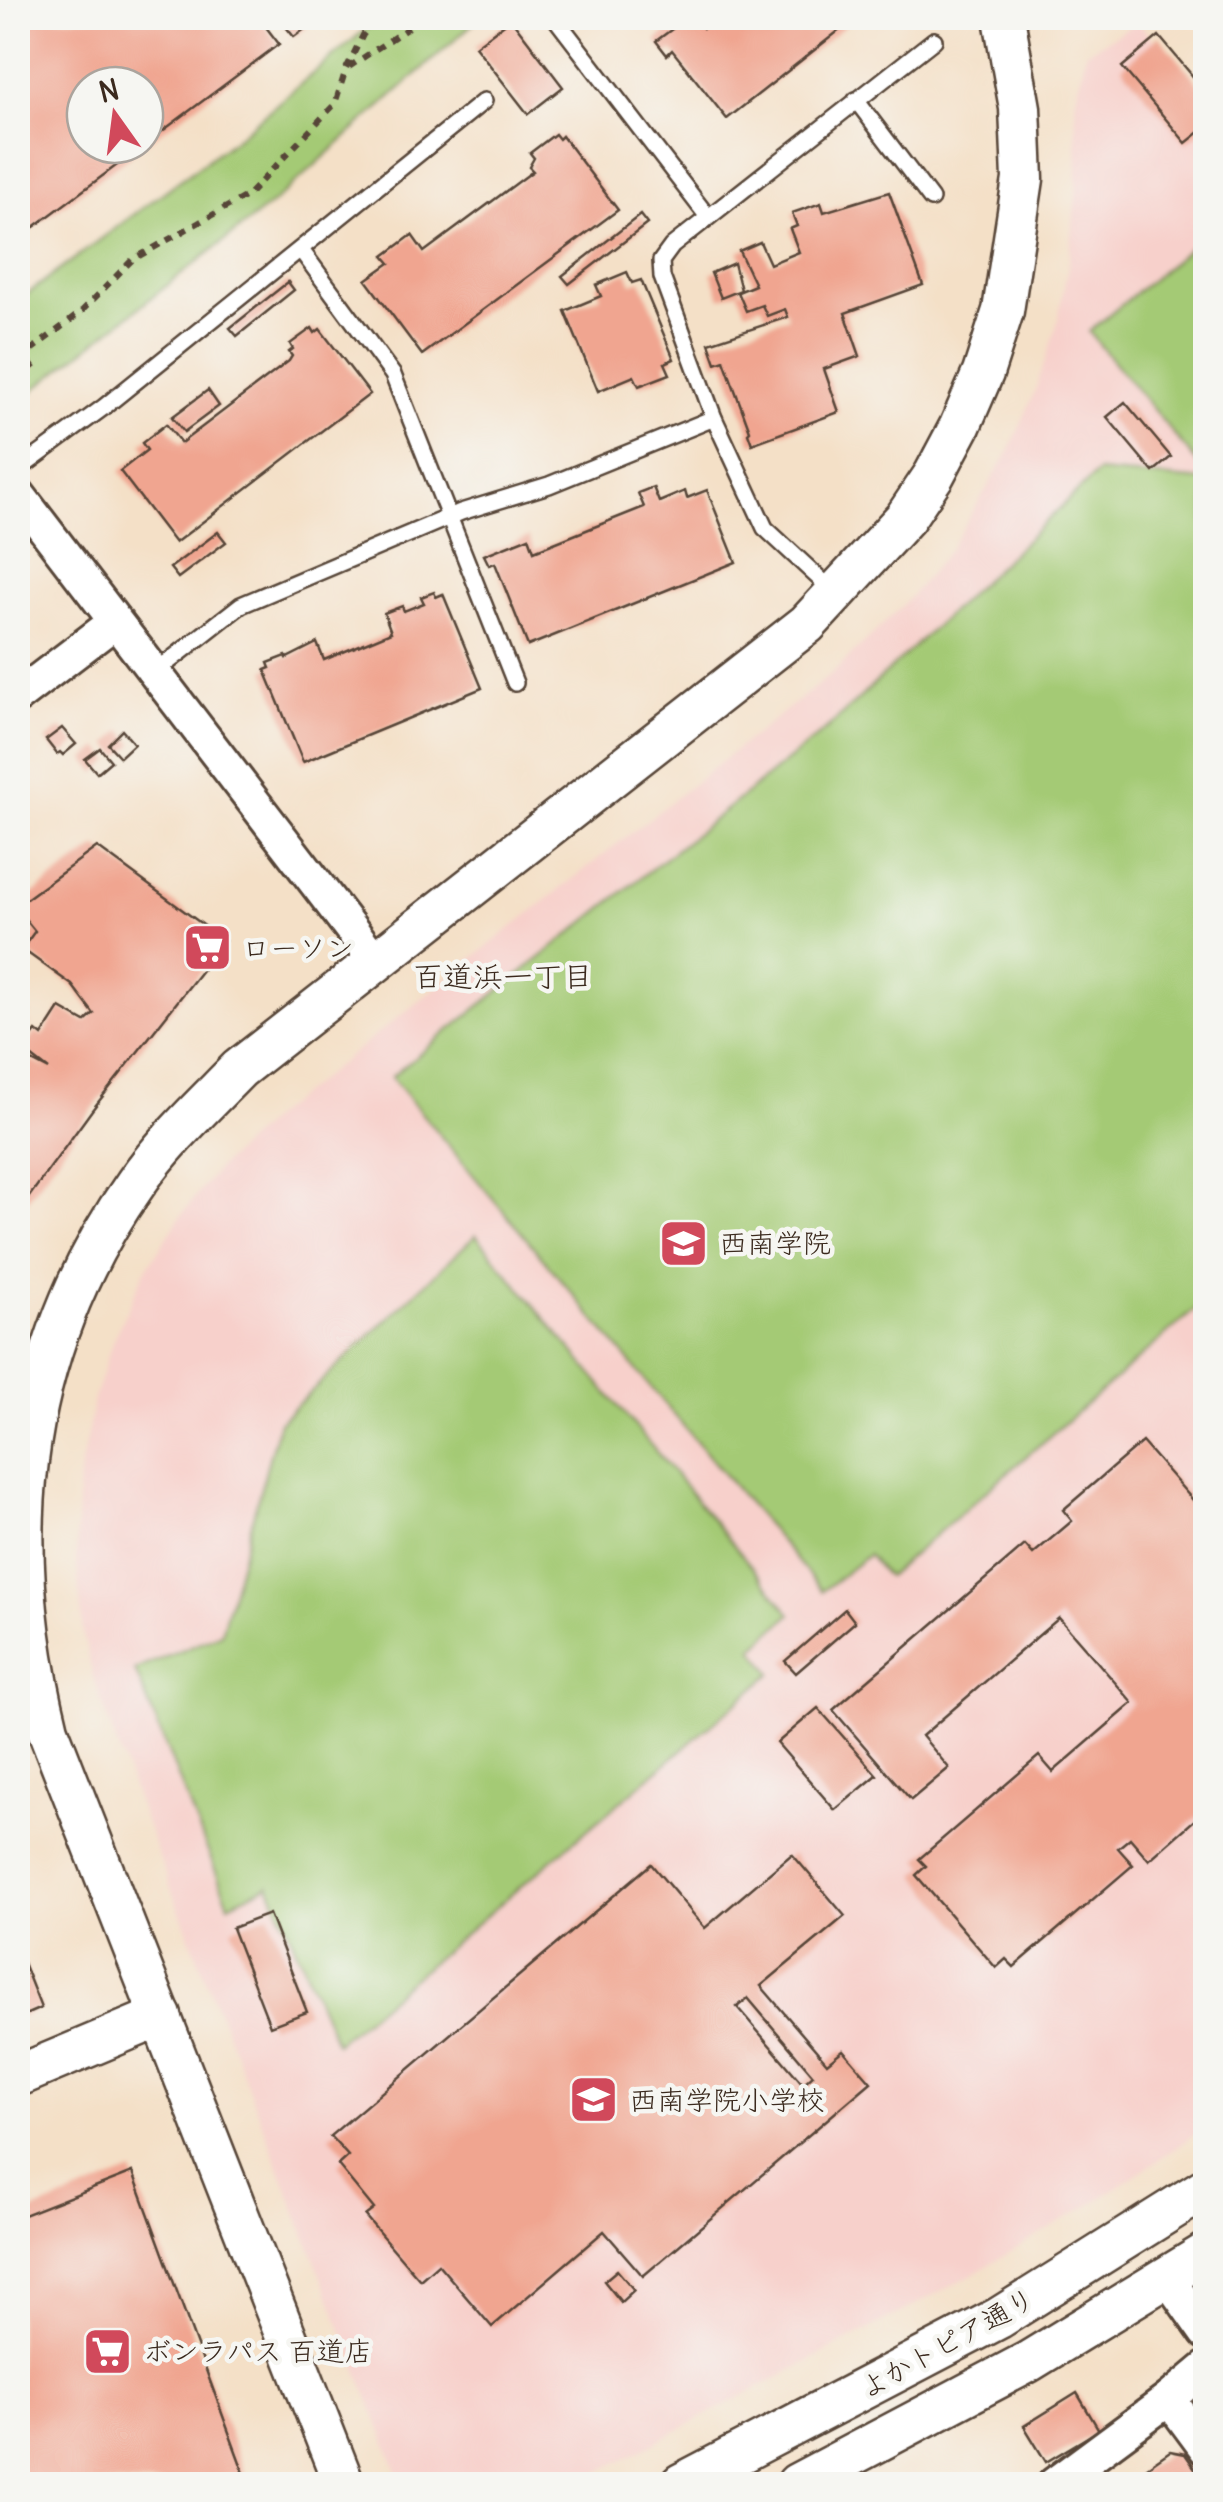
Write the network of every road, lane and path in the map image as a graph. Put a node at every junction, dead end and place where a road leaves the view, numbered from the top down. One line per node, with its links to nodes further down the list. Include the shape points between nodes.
1 (376, 18): 6 (path)
2 (423, 18): 6 (path)
3 (558, 18): 10 (lane)
4 (1004, 18): 17 (street, via 1020,108 1023,179 1004,311 976,391 934,475)
5 (934, 40): 7 (lane)
6 (346, 69): 12 (path, via 335,104 248,194 132,260)
7 (856, 100): 9 (lane); 10 (lane)
8 (484, 101): 11 (lane)
9 (931, 199)
10 (708, 217): 13 (lane, via 661,261)
11 (301, 250): 14 (lane); 16 (lane, via 393,375)
12 (18, 360)
13 (714, 418): 16 (lane, via 549,485); 17 (lane, via 765,528)
14 (18, 470)
15 (18, 494): 18 (street)
16 (447, 517): 19 (lane, via 241,605); 20 (lane)
17 (837, 594): 22 (street)
18 (116, 622): 19 (street); 21 (street)
19 (154, 673): 22 (street)
20 (515, 684)
21 (18, 696)
22 (377, 964): 23 (street, via 239,1070 136,1182 60,1325 31,1427 21,1552 38,1690 80,1816)
23 (161, 2016): 24 (street); 32 (street)
24 (18, 2076)
25 (1206, 2188): 33 (street, よかトピア通り, via 999,2318)
26 (1206, 2253): 27 (street, よかトピア通り)
27 (1168, 2279): 28 (street); 34 (street, よかトピア通り)
28 (1206, 2333)
29 (1206, 2368): 30 (street)
30 (1169, 2399): 31 (street); 35 (street)
31 (1206, 2449)
32 (344, 2484)
33 (680, 2484)
34 (797, 2484)
35 (1054, 2484)

